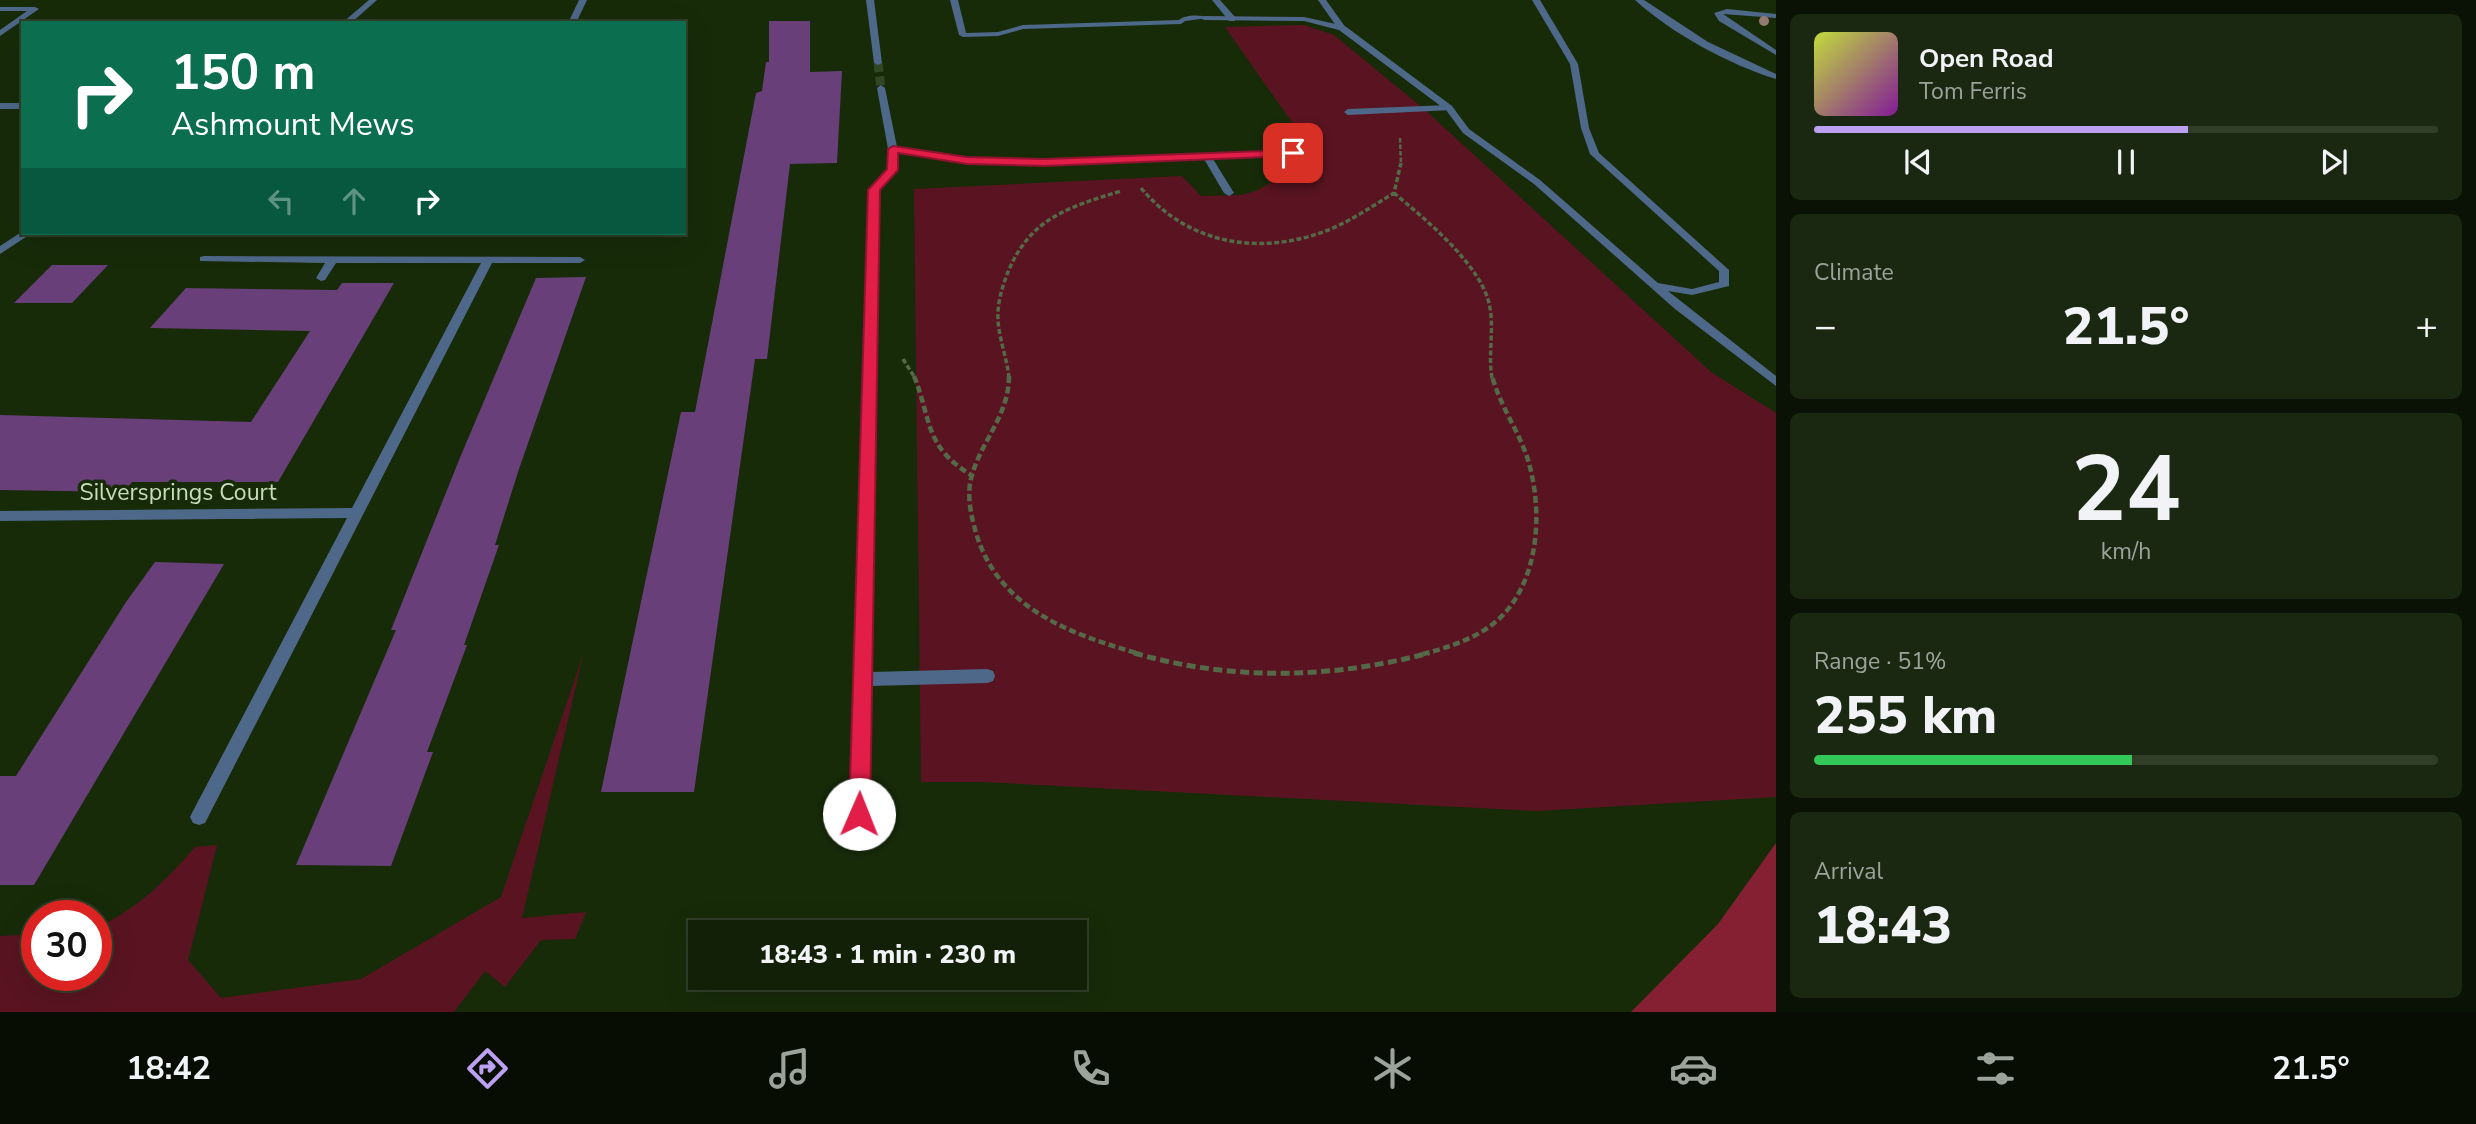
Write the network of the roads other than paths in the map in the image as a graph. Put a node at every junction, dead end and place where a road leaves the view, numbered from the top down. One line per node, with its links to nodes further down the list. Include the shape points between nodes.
1 (373, 0): 12 (street)
2 (583, 0): 13 (street)
3 (870, 0): 17 (street)
4 (954, 0): 11 (street, via 963,35 998,34 1023,27)
5 (1216, 0): 11 (street)
6 (1322, 0): 14 (street)
7 (1536, 0): 35 (street, via 1574,64 1584,128 1595,154 1724,270 1725,284 1692,292)
8 (1639, 0): 18 (street, via 1726,55)
9 (0, 9): 15 (street, via 35,9)
10 (1776, 16): 16 (street, via 1718,13)
11 (1232, 19): 14 (street, via 1304,19)
12 (348, 21)
13 (573, 21)
14 (1342, 28): 22 (street)
15 (0, 34)
16 (1776, 52)
17 (878, 63)
18 (1776, 77)
19 (881, 88): 24 (street)
20 (0, 106): 21 (street)
21 (21, 106)
22 (1449, 108): 23 (street); 35 (street, via 1466,131 1537,182)
23 (1348, 112)
24 (893, 149): 26 (street, via 967,161 1044,163); 40 (street, via 893,170 874,190)
25 (1293, 153): 26 (street)
26 (1207, 156): 27 (street)
27 (1229, 193)
28 (24, 235): 29 (street)
29 (0, 251)
30 (204, 259): 31 (street)
31 (333, 259): 32 (street); 34 (street)
32 (488, 260): 33 (street); 37 (street)
33 (580, 260)
34 (321, 278)
35 (1654, 286): 36 (street)
36 (1776, 382)
37 (356, 513): 38 (street, Silversprings Court); 42 (street)
38 (0, 516)
39 (988, 676): 40 (street)
40 (862, 679): 41 (street)
41 (859, 814)
42 (199, 817)

